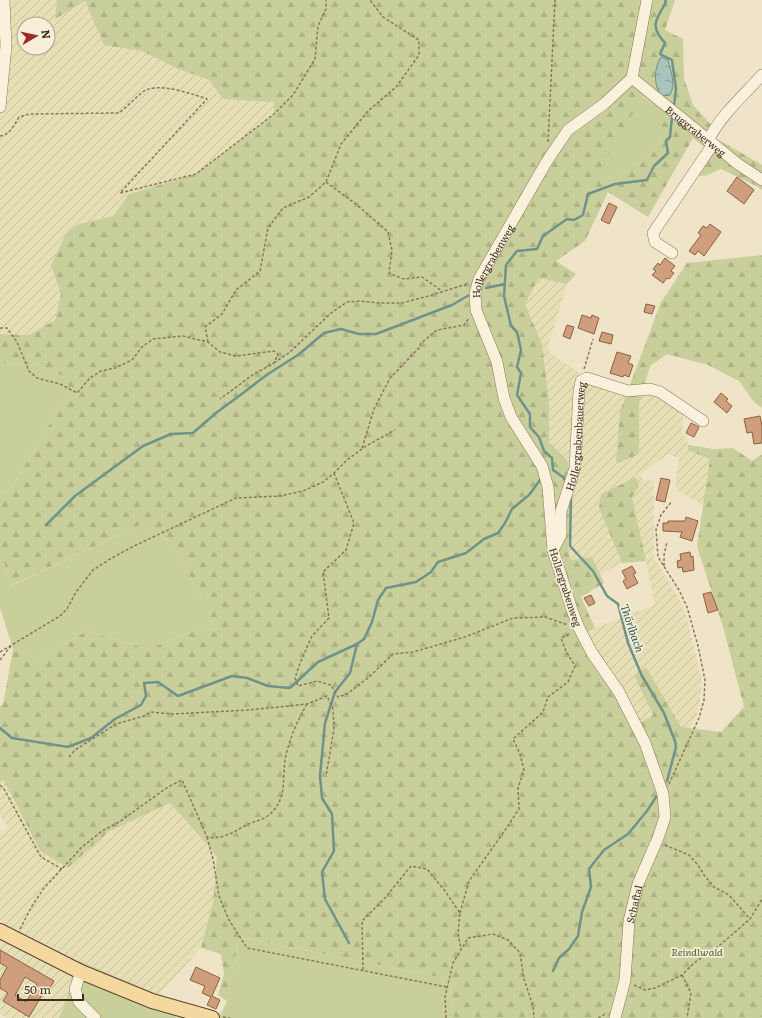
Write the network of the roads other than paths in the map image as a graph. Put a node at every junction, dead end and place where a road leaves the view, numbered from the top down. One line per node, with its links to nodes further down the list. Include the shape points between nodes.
1 (4, 0): 5 (street, via 6,46)
2 (647, 0): 4 (street)
3 (762, 75): 6 (street, via 723,118 712,134)
4 (632, 78): 6 (street, Bruggraberweg); 10 (street, Hollergrabenweg, via 604,104 568,130 547,161 479,279 475,293 476,310 497,362 504,398 511,417 542,466 548,487)
5 (0, 107)
6 (711, 142): 7 (street, Bruggraberweg); 8 (street, via 653,233 655,242)
7 (762, 180)
8 (672, 252)
9 (704, 421): 10 (street, Hollergrabenbauerweg, via 660,392 650,389 628,391 587,378 581,380 575,468 561,511 561,535)
10 (553, 550): 11 (street, Hollergrabenweg, via 579,628 619,692 639,730)
11 (663, 794): 16 (street, Schaftal, via 665,817 638,884 629,921 625,980)
12 (0, 931): 13 (main road)
13 (81, 972): 14 (street, via 75,988 79,1002); 15 (main road, via 152,1001)
14 (95, 1018)
15 (212, 1018)
16 (614, 1018)

